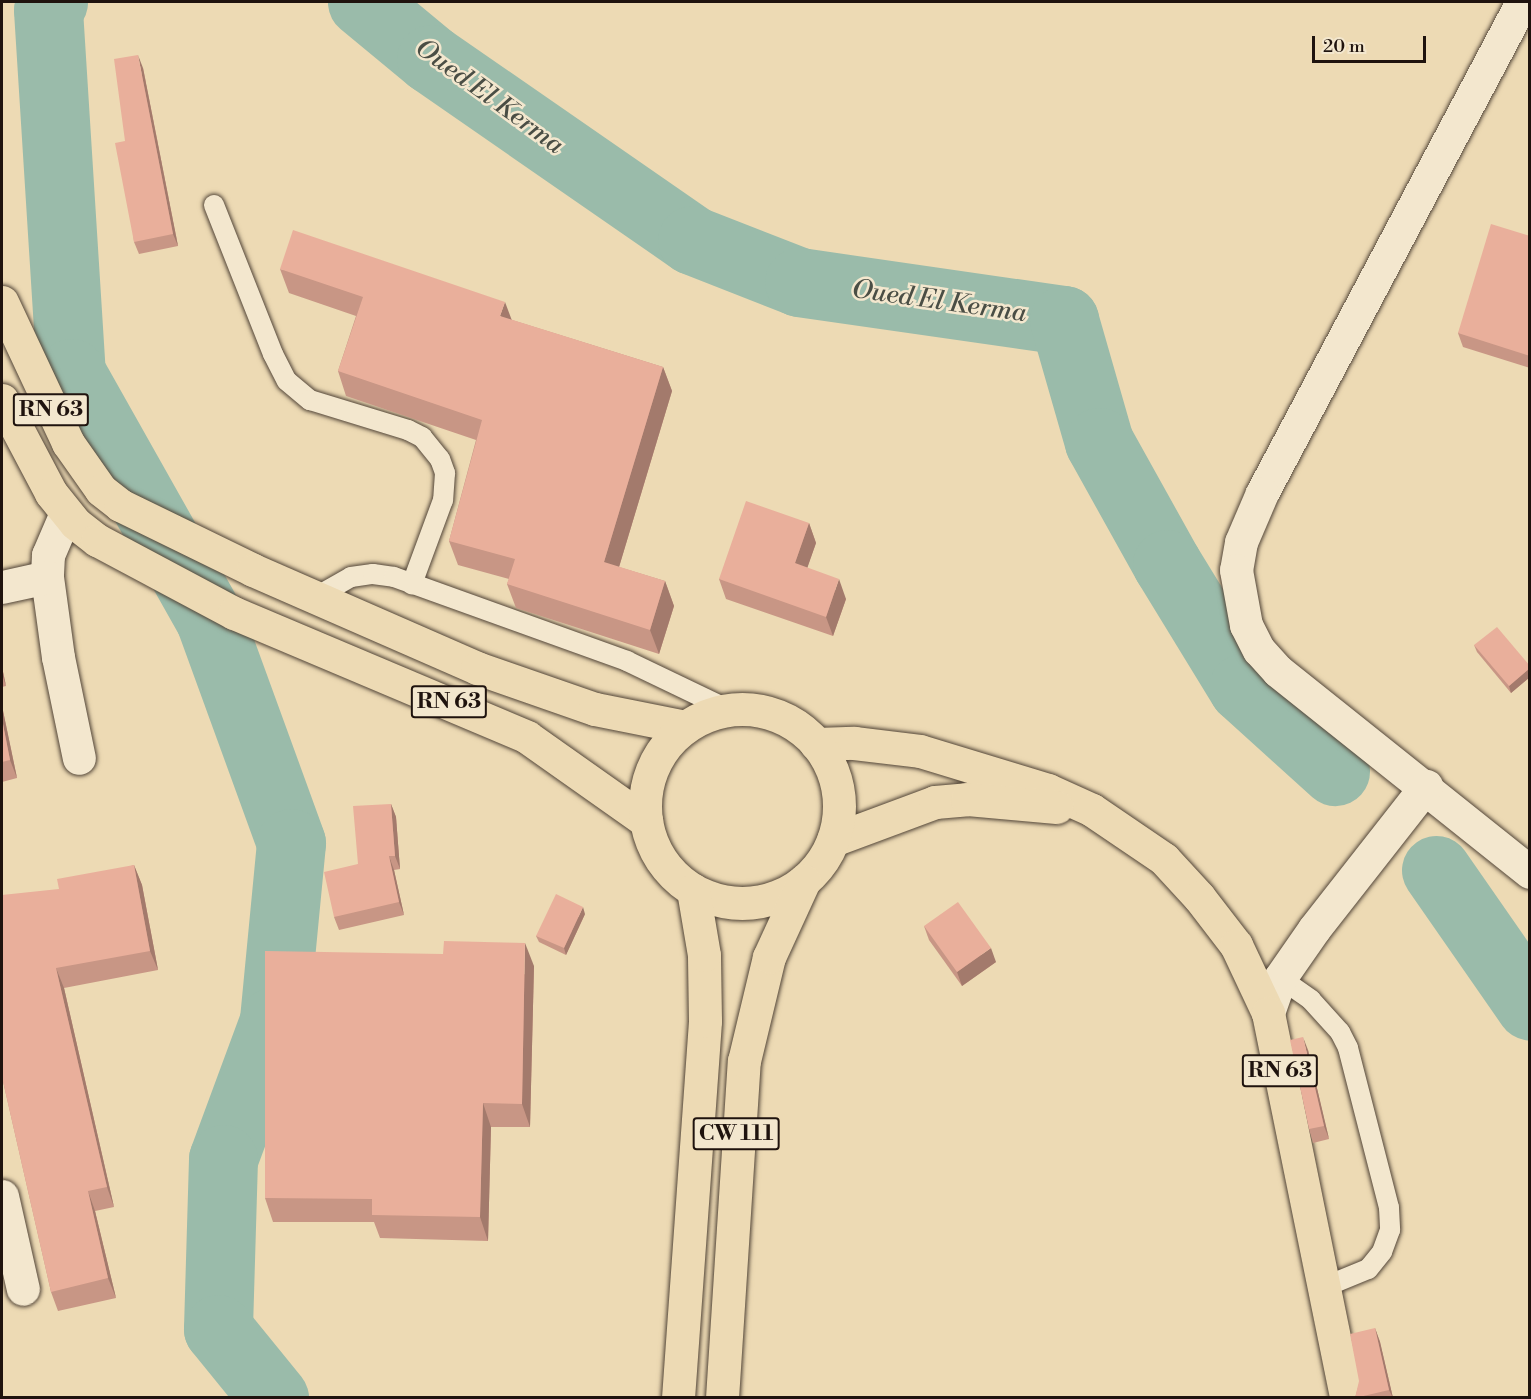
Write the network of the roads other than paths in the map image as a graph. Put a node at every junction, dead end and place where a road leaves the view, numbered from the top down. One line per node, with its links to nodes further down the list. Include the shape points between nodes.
1 (1522, 2): 14 (street, via 1262,493 1241,542 1236,570 1246,625 1278,671)
2 (214, 205): 7 (lane, via 287,381 310,400 415,434 440,459 445,473 443,500)
3 (2, 302): 9 (main road, RN 63, via 68,444 101,490 120,505)
4 (2, 400): 5 (main road, RN 63, via 35,468)
5 (66, 513): 6 (street, via 48,555); 16 (main road, RN 63, via 97,540 234,613 503,724 558,756)
6 (47, 577): 8 (street); 13 (street, via 58,657)
7 (412, 584): 9 (lane, via 384,575 362,575); 10 (lane, via 627,662)
8 (2, 587)
9 (316, 597): 11 (main road, RN 63, via 550,696)
10 (729, 710): 11 (main road); 12 (main road, via 777,716 799,728)
11 (685, 727): 16 (main road, via 666,746 652,769 645,794)
12 (816, 744): 15 (main road, via 854,743 920,751 1048,790); 17 (main road, via 837,790)
13 (79, 758)
14 (1426, 786): 18 (street); 21 (street)
15 (1092, 810): 17 (main road, via 967,799 935,802); 22 (main road, RN 63, via 1164,859 1199,897 1236,945)
16 (646, 821): 20 (main road, via 653,846 666,868)
17 (833, 840): 19 (main road, via 821,863)
18 (1530, 872)
19 (804, 881): 20 (main road, via 782,895 758,903 732,903); 27 (main road, CW 111, via 769,957 744,1061)
20 (693, 890): 26 (main road, CW 111, via 704,955 705,1021)
21 (1280, 978): 22 (street); 24 (lane, via 1311,1000 1340,1032 1348,1048 1389,1208 1390,1230 1382,1252 1368,1269)
22 (1268, 1013): 24 (main road, RN 63)
23 (2, 1196): 25 (street)
24 (1322, 1288): 28 (main road, RN 63)
25 (23, 1289)
26 (678, 1398)
27 (722, 1398)
28 (1346, 1398)

